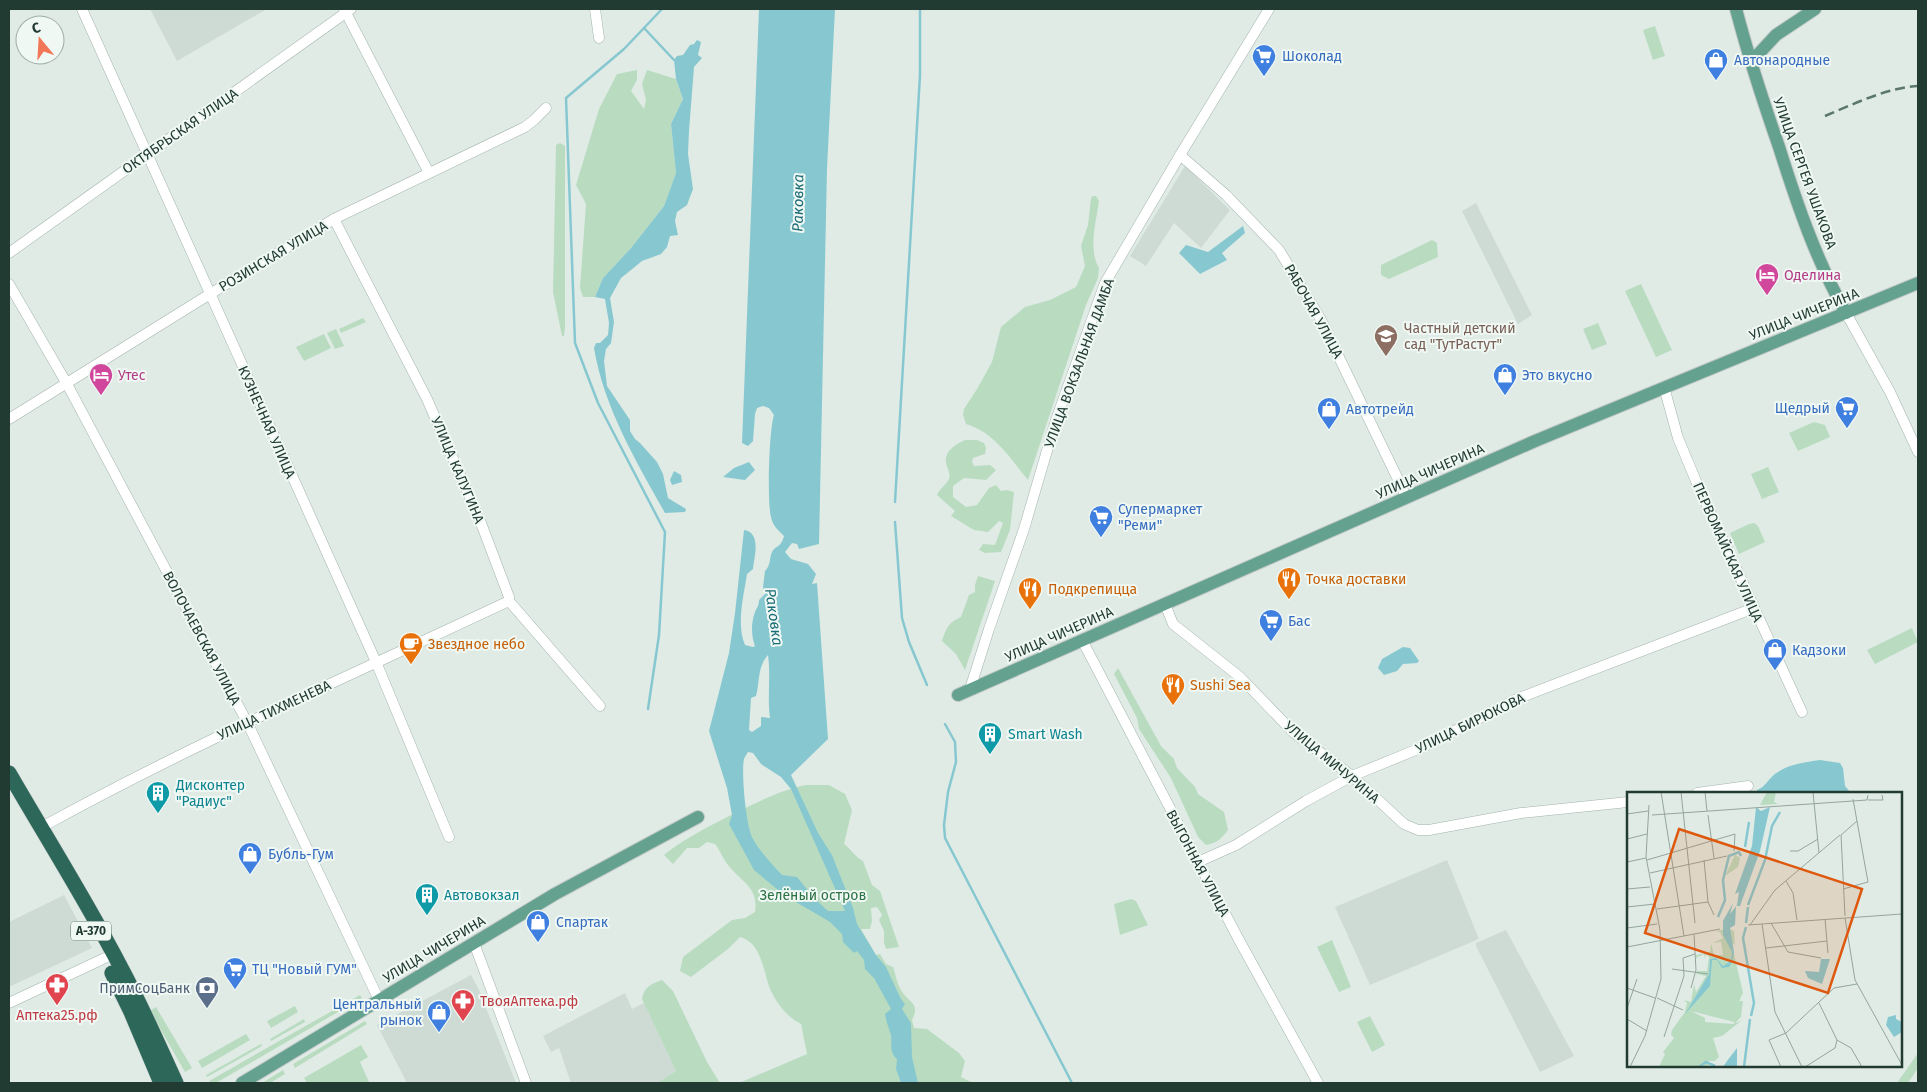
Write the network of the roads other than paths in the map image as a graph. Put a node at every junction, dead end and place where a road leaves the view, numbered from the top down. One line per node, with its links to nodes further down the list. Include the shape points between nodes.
1 (82, 9): 10 (street, КУЗНЕЧНАЯ УЛИЦА)
2 (595, 9): 7 (street)
3 (1269, 9): 11 (street, УЛИЦА ВОКЗАЛЬНАЯ ДАМБА)
4 (1736, 9): 8 (main road, УЛИЦА СЕРГЕЯ УШАКОВА)
5 (1815, 9): 8 (main road, via 1776,35)
6 (347, 10): 10 (street, ОКТЯБРЬСКАЯ УЛИЦА); 12 (street)
7 (599, 38)
8 (1751, 62): 18 (main road, УЛИЦА СЕРГЕЯ УШАКОВА, via 1806,227 1830,285)
9 (546, 108): 12 (street, РОЗИНСКАЯ УЛИЦА, via 525,127)
10 (148, 153): 14 (street, ОКТЯБРЬСКАЯ УЛИЦА); 17 (street, КУЗНЕЧНАЯ УЛИЦА)
11 (1180, 155): 23 (street, РАБОЧАЯ УЛИЦА, via 1232,201 1279,250 1320,318); 29 (street, УЛИЦА ВОКЗАЛЬНАЯ ДАМБА, via 1105,283 1056,420 1024,529)
12 (429, 173): 13 (street, РОЗИНСКАЯ УЛИЦА)
13 (334, 219): 17 (street, РОЗИНСКАЯ УЛИЦА); 24 (street, УЛИЦА КАЛУГИНА, via 428,399 481,523)
14 (9, 253)
15 (1918, 283): 18 (main road, УЛИЦА ЧИЧЕРИНА)
16 (9, 284): 19 (street, ВОЛОЧАЕВСКАЯ УЛИЦА)
17 (210, 294): 19 (street, РОЗИНСКАЯ УЛИЦА); 28 (street, КУЗНЕЧНАЯ УЛИЦА)
18 (1846, 313): 20 (main road, УЛИЦА ЧИЧЕРИНА); 22 (street, УЛИЦА СЕРГЕЯ УШАКОВА, via 1890,392)
19 (67, 384): 21 (street, РОЗИНСКАЯ УЛИЦА); 33 (street, ВОЛОЧАЕВСКАЯ УЛИЦА)
20 (1664, 387): 23 (main road, УЛИЦА ЧИЧЕРИНА); 26 (street, ПЕРВОМАЙСКАЯ УЛИЦА, via 1681,446)
21 (9, 420)
22 (1918, 452)
23 (1406, 498): 25 (main road, УЛИЦА ЧИЧЕРИНА)
24 (509, 601): 28 (street, УЛИЦА ТИХМЕНЕВА); 31 (street, УЛИЦА КАЛУГИНА)
25 (1165, 604): 27 (main road, УЛИЦА ЧИЧЕРИНА); 35 (street, УЛИЦА МИЧУРИНА, via 1173,624 1240,677 1294,733)
26 (1754, 608): 32 (street, ПЕРВОМАЙСКАЯ УЛИЦА); 35 (street, УЛИЦА БИРЮКОВА, via 1519,698 1423,747)
27 (1082, 640): 29 (main road, УЛИЦА ЧИЧЕРИНА); 43 (street, ВЫГОННАЯ УЛИЦА)
28 (376, 662): 33 (street, УЛИЦА ТИХМЕНЕВА); 42 (street, КУЗНЕЧНАЯ УЛИЦА)
29 (970, 689): 30 (main road, УЛИЦА ЧИЧЕРИНА)
30 (958, 695)
31 (600, 706)
32 (1802, 712)
33 (247, 722): 41 (street, УЛИЦА ТИХМЕНЕВА); 46 (street, ВОЛОЧАЕВСКАЯ УЛИЦА)
34 (9, 773): 41 (highway, А-370)
35 (1352, 776): 39 (street, УЛИЦА МИЧУРИНА, via 1404,824 1418,830 1522,813); 43 (street, УЛИЦА БИРЮКОВА, via 1236,845)
36 (1748, 786): 38 (street)
37 (9, 791): 45 (highway, А-370)
38 (1704, 792)
39 (1627, 802)
40 (698, 818): 44 (main road, УЛИЦА ЧИЧЕРИНА, via 556,894)
41 (42, 827): 45 (highway, А-370)
42 (449, 837)
43 (1198, 862): 52 (street, ВЫГОННАЯ УЛИЦА)
44 (474, 943): 46 (main road, УЛИЦА ЧИЧЕРИНА); 51 (street)
45 (109, 955): 47 (street); 48 (highway, А-370); 49 (highway, via 136,998)
46 (379, 1000): 50 (main road, УЛИЦА ЧИЧЕРИНА)
47 (9, 1003)
48 (161, 1083)
49 (176, 1083)
50 (242, 1083)
51 (526, 1083)
52 (1318, 1083)

